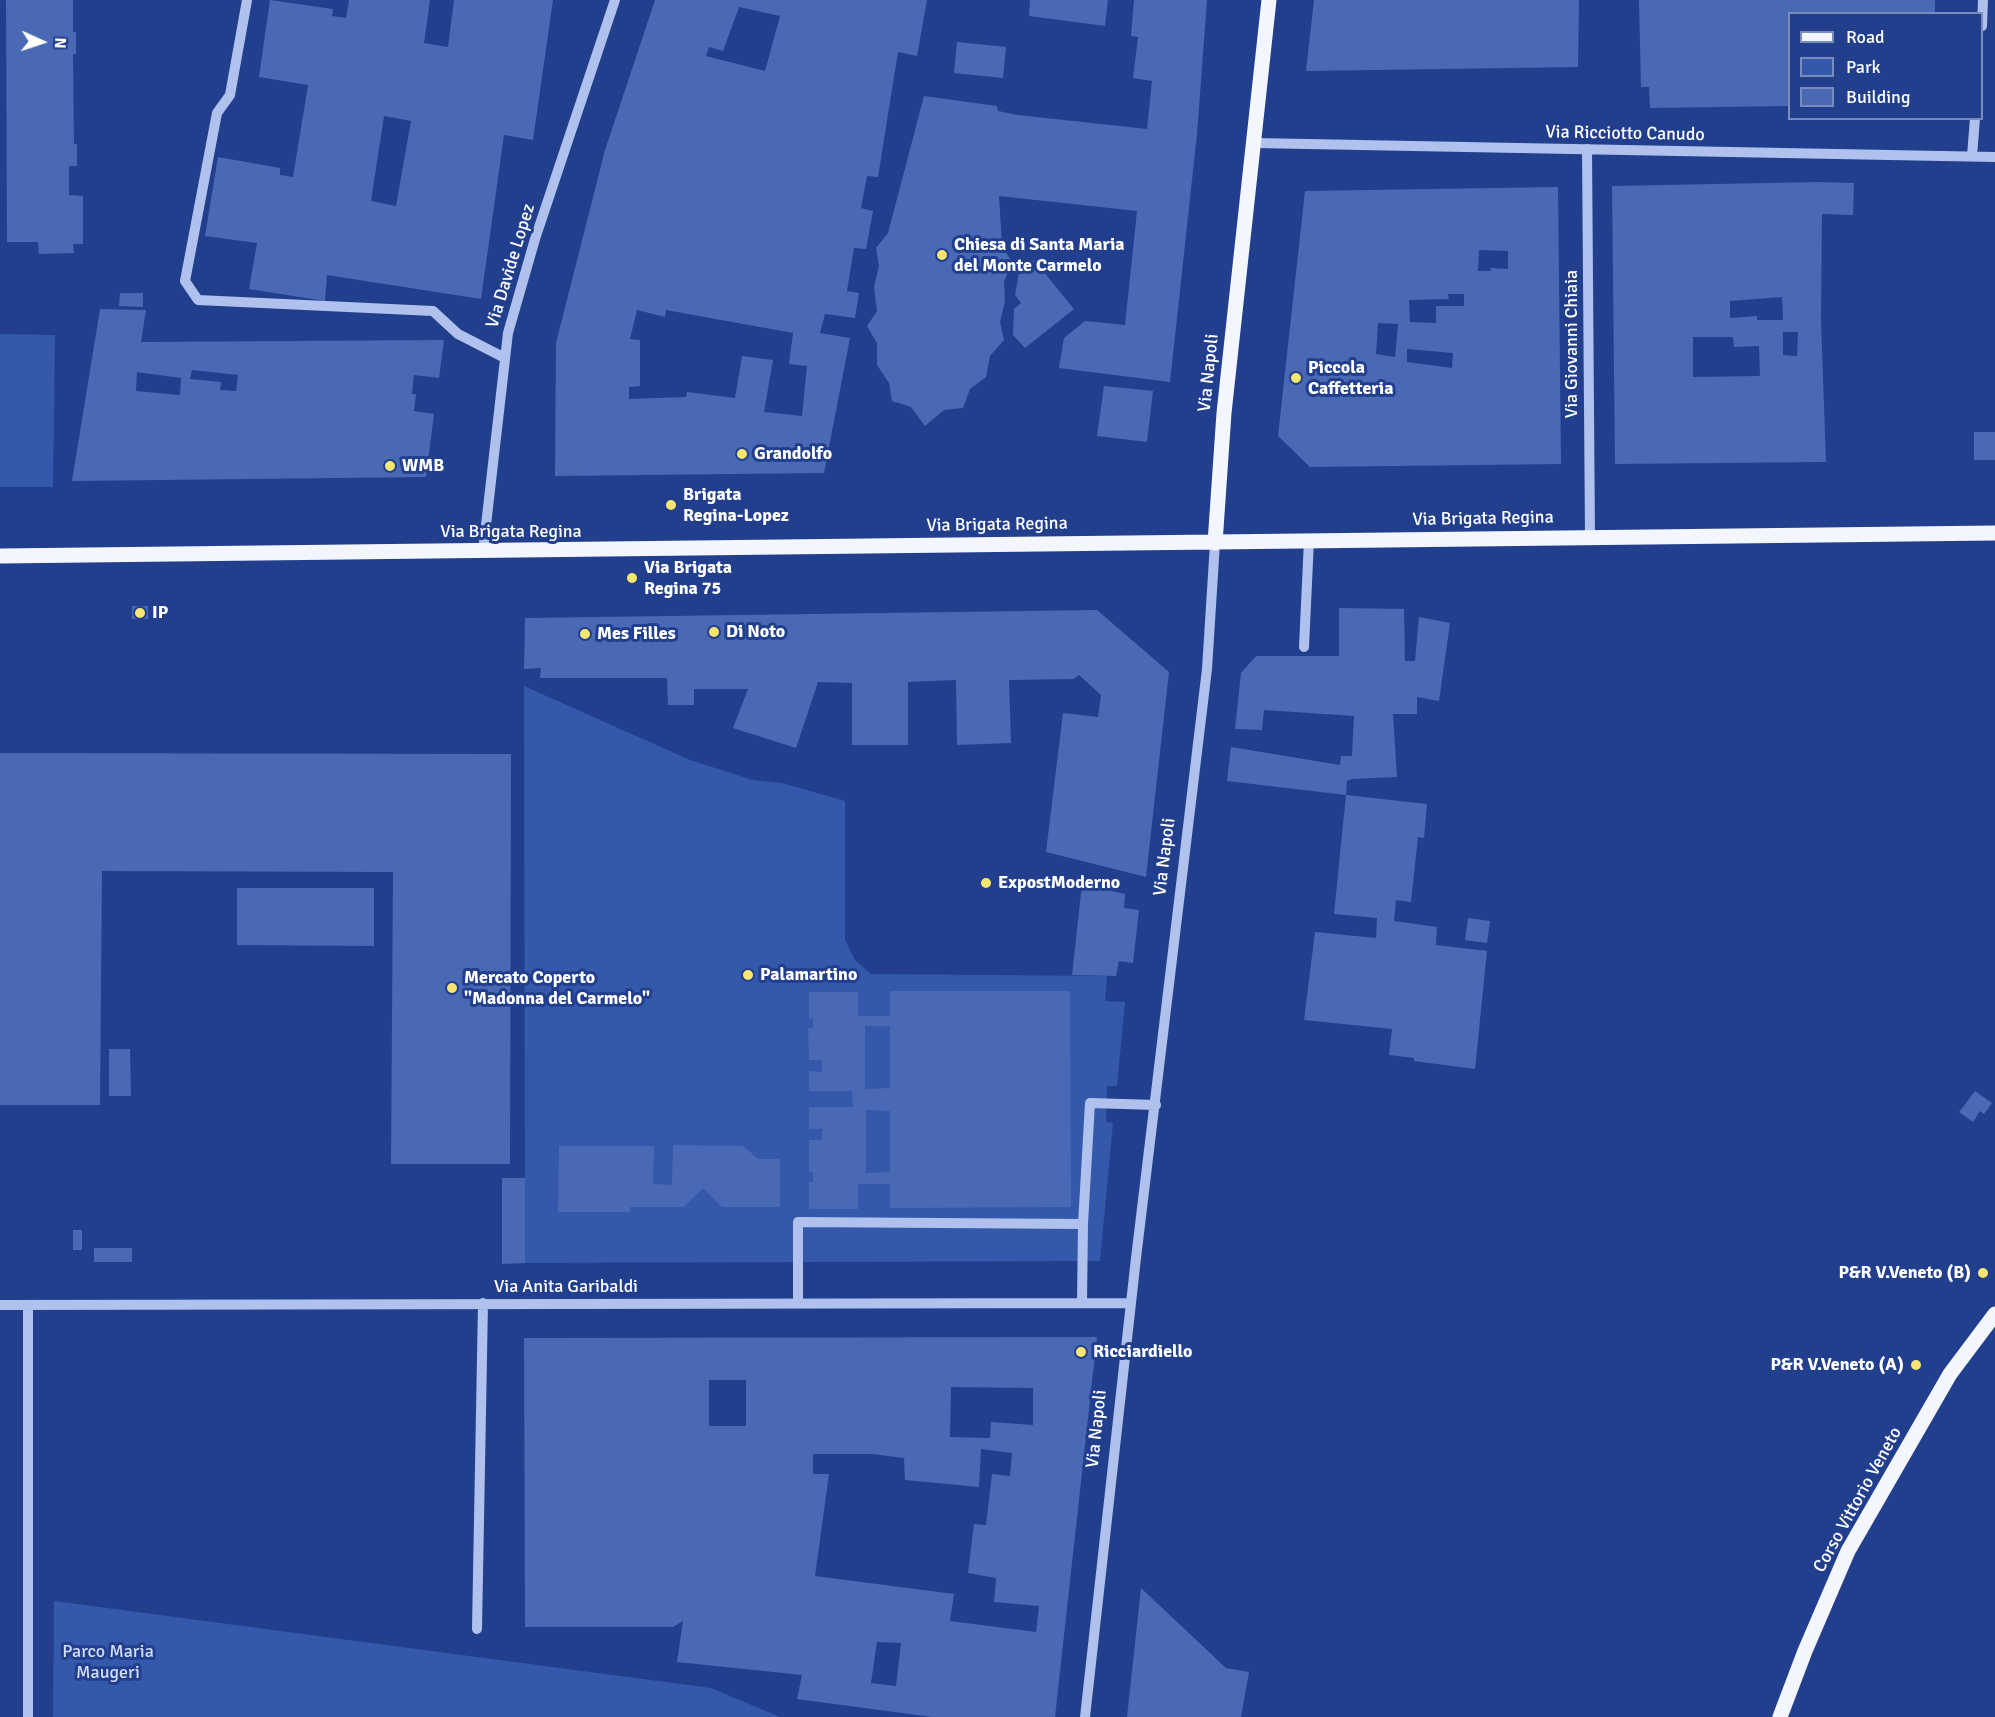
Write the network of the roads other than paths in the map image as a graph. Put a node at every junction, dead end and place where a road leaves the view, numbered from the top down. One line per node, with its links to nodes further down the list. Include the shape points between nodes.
1 (247, 0): 9 (street, via 230,95 217,113 185,281 198,300 433,310 458,334)
2 (615, 0): 9 (street, Via Davide Lopez, via 535,239)
3 (1269, 0): 5 (main road, Via Napoli)
4 (1975, 120): 7 (street)
5 (1254, 143): 6 (street, Via Ricciotto Canudo); 13 (main road, Via Napoli, via 1224,413)
6 (1587, 149): 7 (street, Via Ricciotto Canudo); 11 (street, Via Giovanni Chiaia)
7 (1972, 156): 8 (street, Via Ricciotto Canudo)
8 (1995, 157)
9 (503, 357): 14 (street, Via Davide Lopez)
10 (1995, 533): 11 (main road, Via Brigata Regina)
11 (1590, 538): 12 (main road, Via Brigata Regina)
12 (1308, 540): 13 (main road, Via Brigata Regina); 16 (street)
13 (1215, 543): 14 (main road, Via Brigata Regina); 17 (street, Via Napoli, via 1207,669)
14 (483, 551): 15 (main road, Via Brigata Regina)
15 (0, 555)
16 (1304, 647)
17 (1156, 1105): 18 (street, via 1090,1103); 21 (street, Via Napoli)
18 (1083, 1224): 19 (street, via 798,1222); 20 (street)
19 (798, 1303): 20 (street, Via Anita Garibaldi); 22 (street, Via Anita Garibaldi)
20 (1082, 1303): 21 (street, Via Anita Garibaldi)
21 (1131, 1303): 28 (street, Via Napoli)
22 (483, 1304): 24 (street, Via Anita Garibaldi); 26 (street)
23 (0, 1305): 24 (street, Via Anita Garibaldi)
24 (28, 1306): 27 (street)
25 (1995, 1314): 29 (main road, Corso Vittorio Veneto, via 1950,1374 1848,1551)
26 (477, 1629)
27 (28, 1717)
28 (1085, 1717)
29 (1780, 1717)

